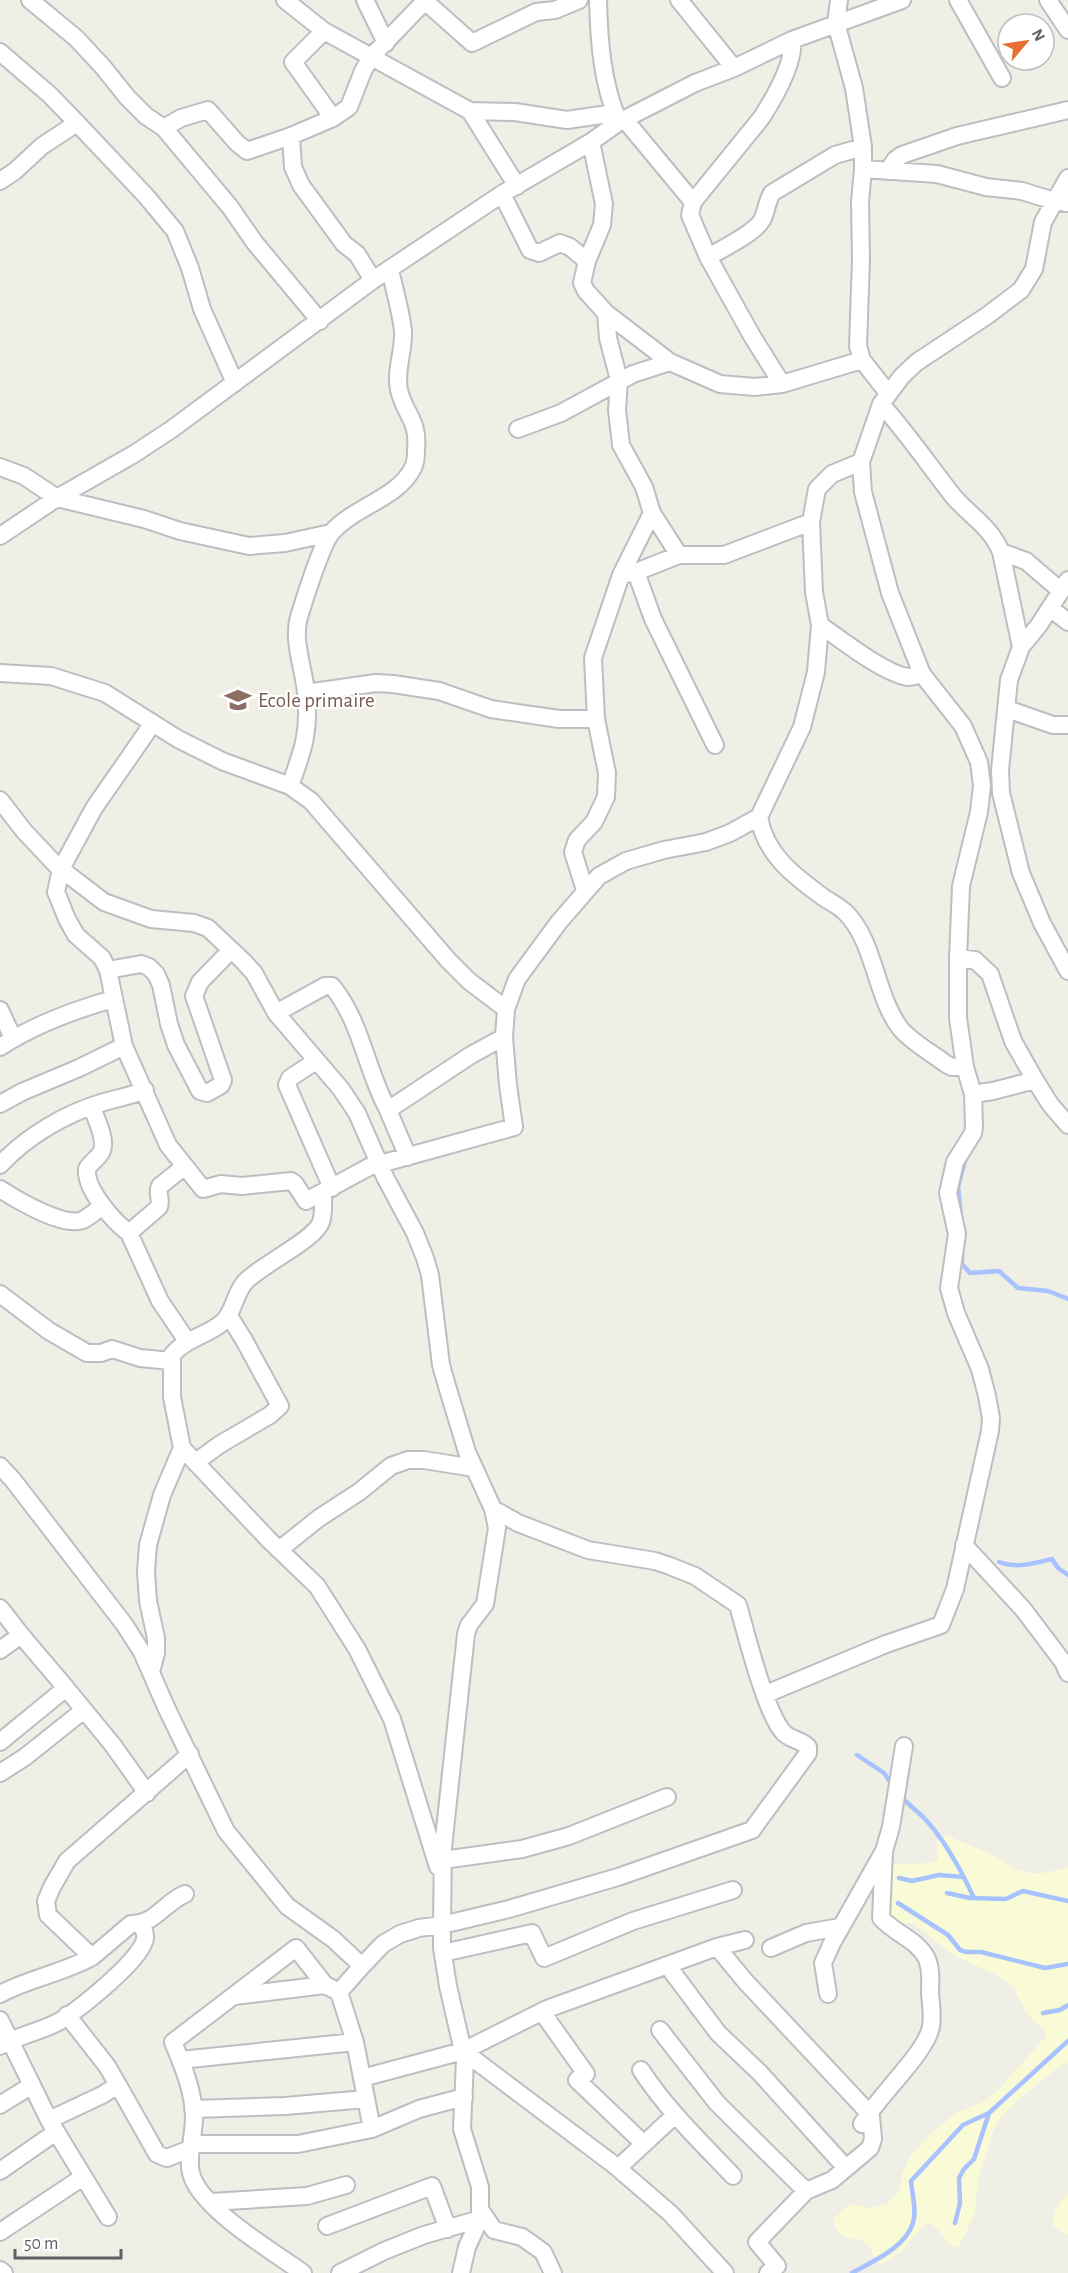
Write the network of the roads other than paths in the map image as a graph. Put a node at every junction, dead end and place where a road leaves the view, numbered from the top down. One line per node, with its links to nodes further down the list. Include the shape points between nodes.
1 (30, 0): 26 (street, via 76,38 127,98)
2 (285, 0): 14 (street)
3 (365, 0): 16 (street)
4 (579, 0): 11 (street, via 555,10 536,12 472,43)
5 (598, 0): 24 (street, via 603,67)
6 (679, 0): 19 (street)
7 (839, 0): 12 (street)
8 (902, 0): 12 (street)
9 (958, 0): 20 (street)
10 (1047, 0): 13 (street)
11 (425, 1): 16 (street)
12 (836, 23): 15 (street); 29 (street, via 854,88)
13 (1068, 30)
14 (324, 31): 18 (street); 23 (street, via 293,62)
15 (792, 40): 19 (street); 35 (street, via 791,61 770,104)
16 (386, 43): 18 (street)
17 (0, 52): 25 (street)
18 (371, 57): 22 (street); 23 (street, via 350,107)
19 (734, 68): 24 (street)
20 (1002, 78)
21 (1068, 110): 31 (street, via 957,136 902,155)
22 (470, 111): 24 (street, via 515,112 567,120); 34 (street)
23 (333, 118): 27 (street)
24 (620, 118): 28 (street); 35 (street)
25 (77, 123): 33 (street); 46 (street, via 179,236 202,309)
26 (164, 128): 27 (street, via 208,110 245,151); 42 (street)
27 (291, 136): 40 (street, via 293,167 301,185)
28 (591, 142): 34 (street); 38 (street, via 604,204 602,225)
29 (862, 147): 30 (street); 37 (street, via 835,155 772,193 762,219 753,229)
30 (863, 169): 31 (street); 43 (street, via 858,346)
31 (888, 171): 36 (street, via 937,174)
32 (1068, 178): 36 (street)
33 (0, 181)
34 (510, 190): 38 (street, via 531,250 539,253 560,243); 39 (street)
35 (693, 202): 37 (street, via 690,215)
36 (1061, 202): 48 (street, via 1043,222 1034,269 1021,290 917,362)
37 (708, 257): 47 (street)
38 (587, 261): 41 (street, via 582,283)
39 (390, 269): 40 (street); 55 (street, via 403,332 398,385 416,427 414,466 396,488)
40 (373, 280): 42 (street)
41 (606, 313): 44 (street); 45 (street, via 608,338)
42 (320, 321): 46 (street)
43 (862, 360): 47 (street); 48 (street)
44 (670, 362): 45 (street); 47 (street, via 720,384)
45 (620, 380): 49 (street, via 561,413); 53 (street, via 616,410 621,445 644,487)
46 (235, 383): 52 (street, via 134,454)
47 (782, 384)
48 (884, 399): 50 (street); 57 (street, via 955,498 985,526)
49 (518, 429)
50 (861, 462): 54 (street, via 832,474 817,489); 66 (street, via 863,492 890,592)
51 (0, 467): 52 (street, via 24,476)
52 (57, 498): 55 (street, via 249,546); 56 (street)
53 (652, 513): 58 (street); 59 (street)
54 (811, 522): 58 (street, via 724,555); 63 (street, via 814,592)
55 (331, 533): 67 (street, via 298,620)
56 (0, 536)
57 (1001, 552): 60 (street, via 1026,561); 64 (street)
58 (679, 555): 59 (street)
59 (628, 573): 69 (street, via 593,658); 72 (street)
60 (1065, 586): 61 (street)
61 (1050, 608): 62 (street); 64 (street)
62 (1068, 622)
63 (820, 625): 66 (street, via 898,675); 77 (street, via 816,672 802,727)
64 (1021, 647): 68 (street, via 1010,680)
65 (0, 674): 70 (street, via 72,681 105,693)
66 (922, 674): 74 (street, via 963,726 979,762)
67 (306, 693): 69 (street, via 393,684 439,691 491,709 559,719); 73 (street, via 306,742)
68 (1007, 709): 71 (street, via 1053,725); 75 (street)
69 (596, 719): 79 (street, via 607,773 606,797 573,852)
70 (153, 723): 73 (street, via 222,761); 78 (street, via 94,808)
71 (1068, 725)
72 (715, 745)
73 (290, 786): 85 (street, via 311,801 448,960)
74 (982, 786): 75 (street); 81 (street, via 961,886)
75 (1001, 793): 83 (street, via 1021,873)
76 (0, 800): 78 (street)
77 (759, 817): 79 (street, via 706,842 626,861 599,876); 92 (street, via 773,852 788,870 846,912 859,932 900,1028 946,1065)
78 (61, 869): 80 (street, via 105,902 151,919 208,928); 82 (street, via 56,892 67,920)
79 (585, 890): 85 (street, via 517,979)
80 (231, 950): 82 (street, via 200,982 194,996 223,1080 207,1094 200,1090 176,1045 156,974 141,964); 87 (street, via 254,973)
81 (958, 958): 92 (street, via 958,1018); 93 (street, via 975,960 990,974 1013,1041)
82 (108, 970): 84 (street)
83 (1068, 971)
84 (113, 999): 89 (street); 90 (street)
85 (506, 1009): 88 (street)
86 (0, 1010): 89 (street)
87 (276, 1013): 91 (street); 98 (street, via 332,986 360,1037)
88 (504, 1036): 98 (street); 100 (street, via 514,1127)
89 (7, 1043)
90 (124, 1046): 94 (street); 96 (street)
91 (316, 1061): 101 (street, via 357,1113); 105 (street, via 287,1083)
92 (965, 1067): 95 (street)
93 (1035, 1080): 95 (street); 99 (street)
94 (145, 1090): 97 (street); 103 (street, via 168,1145)
95 (974, 1094): 117 (street, via 973,1133 955,1162 948,1193 957,1234 949,1287 980,1369 991,1418)
96 (0, 1104)
97 (92, 1107): 102 (street, via 42,1130); 106 (street, via 103,1147 86,1173)
98 (388, 1110): 100 (street)
99 (1067, 1121)
100 (408, 1157): 101 (street)
101 (380, 1163): 105 (street); 115 (street, via 426,1258 441,1365)
102 (0, 1165)
103 (185, 1166): 105 (street, via 203,1189 221,1184 287,1181 295,1184 305,1201); 107 (street, via 158,1187 159,1207)
104 (0, 1189): 106 (street, via 67,1221 84,1219)
105 (328, 1191): 109 (street, via 315,1232 246,1281)
106 (103, 1206): 107 (street)
107 (129, 1233): 110 (street, via 160,1301)
108 (0, 1294): 111 (street, via 87,1353 112,1349 140,1358)
109 (229, 1316): 110 (street); 113 (street, via 280,1406)
110 (187, 1341): 111 (street)
111 (171, 1361): 112 (street, via 172,1396)
112 (182, 1448): 113 (street); 122 (street, via 162,1495 148,1545 148,1601 156,1638)
113 (196, 1462): 118 (street)
114 (0, 1466): 122 (street, via 124,1624)
115 (474, 1468): 116 (street); 118 (street, via 424,1460 391,1466)
116 (493, 1509): 125 (street, via 588,1550 670,1566 695,1576 738,1605); 134 (street, via 496,1527 485,1604 466,1634)
117 (964, 1545): 123 (street, via 1023,1609); 125 (street, via 955,1589 940,1625)
118 (279, 1550): 135 (street, via 317,1586 380,1693 392,1719)
119 (0, 1608): 120 (street)
120 (21, 1635): 121 (street); 124 (street)
121 (0, 1650)
122 (151, 1672): 129 (street)
123 (1068, 1673)
124 (66, 1688): 126 (street); 127 (street)
125 (766, 1694): 139 (street, via 780,1727 805,1744 808,1753 752,1830 618,1877)
126 (84, 1710): 130 (street); 131 (street)
127 (0, 1742)
128 (904, 1746): 133 (street)
129 (190, 1754): 131 (street); 147 (street, via 219,1820 286,1906 333,1939)
130 (0, 1773)
131 (147, 1793): 145 (street, via 67,1861 45,1901 48,1915)
132 (667, 1797): 134 (street, via 569,1836 522,1849)
133 (884, 1851): 140 (street); 169 (street, via 881,1918 914,1943 927,1959 932,2028 922,2047)
134 (443, 1860): 135 (street)
135 (443, 1885): 139 (street)
136 (733, 1890): 144 (street, via 633,1921 544,1958 532,1933)
137 (185, 1893): 138 (street)
138 (142, 1925): 145 (street, via 131,1924); 153 (street, via 146,1939 122,1972)
139 (442, 1925): 144 (street); 147 (street, via 400,1934 383,1944)
140 (840, 1927): 143 (street, via 806,1933); 150 (street, via 823,1963)
141 (745, 1940): 142 (street)
142 (717, 1947): 146 (street); 169 (street)
143 (771, 1948)
144 (443, 1953): 158 (street)
145 (92, 1957): 149 (street)
146 (667, 1965): 152 (street); 175 (street, via 718,2033)
147 (362, 1966): 148 (street)
148 (332, 1988): 151 (street); 151 (street, via 296,1948); 156 (street)
149 (0, 1994)
150 (828, 1994)
151 (234, 1996): 159 (street, via 174,2042)
152 (542, 2012): 158 (street); 172 (street, via 586,2074 578,2080)
153 (67, 2015): 157 (street); 163 (street)
154 (0, 2020): 157 (street)
155 (660, 2030): 180 (street, via 717,2103)
156 (355, 2042): 159 (street); 161 (street)
157 (6, 2044): 162 (street)
158 (463, 2051): 161 (street); 164 (street); 174 (street)
159 (180, 2060): 167 (street)
160 (641, 2070): 168 (street)
161 (362, 2078): 165 (street)
162 (32, 2085): 166 (street); 170 (street)
163 (118, 2085): 170 (street); 173 (street, via 157,2154 167,2158)
164 (464, 2097): 171 (street, via 419,2109); 182 (street, via 462,2130 480,2187)
165 (366, 2098): 167 (street); 171 (street)
166 (0, 2105)
167 (193, 2109): 173 (street)
168 (675, 2115): 172 (street); 177 (street)
169 (867, 2118): 175 (street, via 873,2139 870,2148)
170 (52, 2126): 176 (street); 178 (street)
171 (372, 2129): 173 (street, via 298,2144)
172 (644, 2144): 174 (street)
173 (192, 2146): 181 (street, via 190,2172 196,2186)
174 (618, 2168): 193 (street, via 670,2212)
175 (846, 2168): 180 (street, via 832,2180)
176 (0, 2171)
177 (733, 2176)
178 (83, 2177): 183 (street); 186 (street)
179 (346, 2185): 181 (street, via 307,2196)
180 (806, 2192): 194 (street, via 757,2242 777,2266)
181 (211, 2202): 189 (street, via 233,2224)
182 (480, 2215): 185 (street); 191 (street); 192 (street, via 494,2230 522,2237 543,2252)
183 (108, 2217)
184 (327, 2226): 185 (street, via 432,2186)
185 (448, 2229): 190 (street, via 384,2251)
186 (0, 2232)
187 (0, 2270): 188 (street)
188 (4, 2273)
189 (303, 2273)
190 (340, 2273)
191 (460, 2273)
192 (553, 2273)
193 (725, 2273)
194 (768, 2273)

